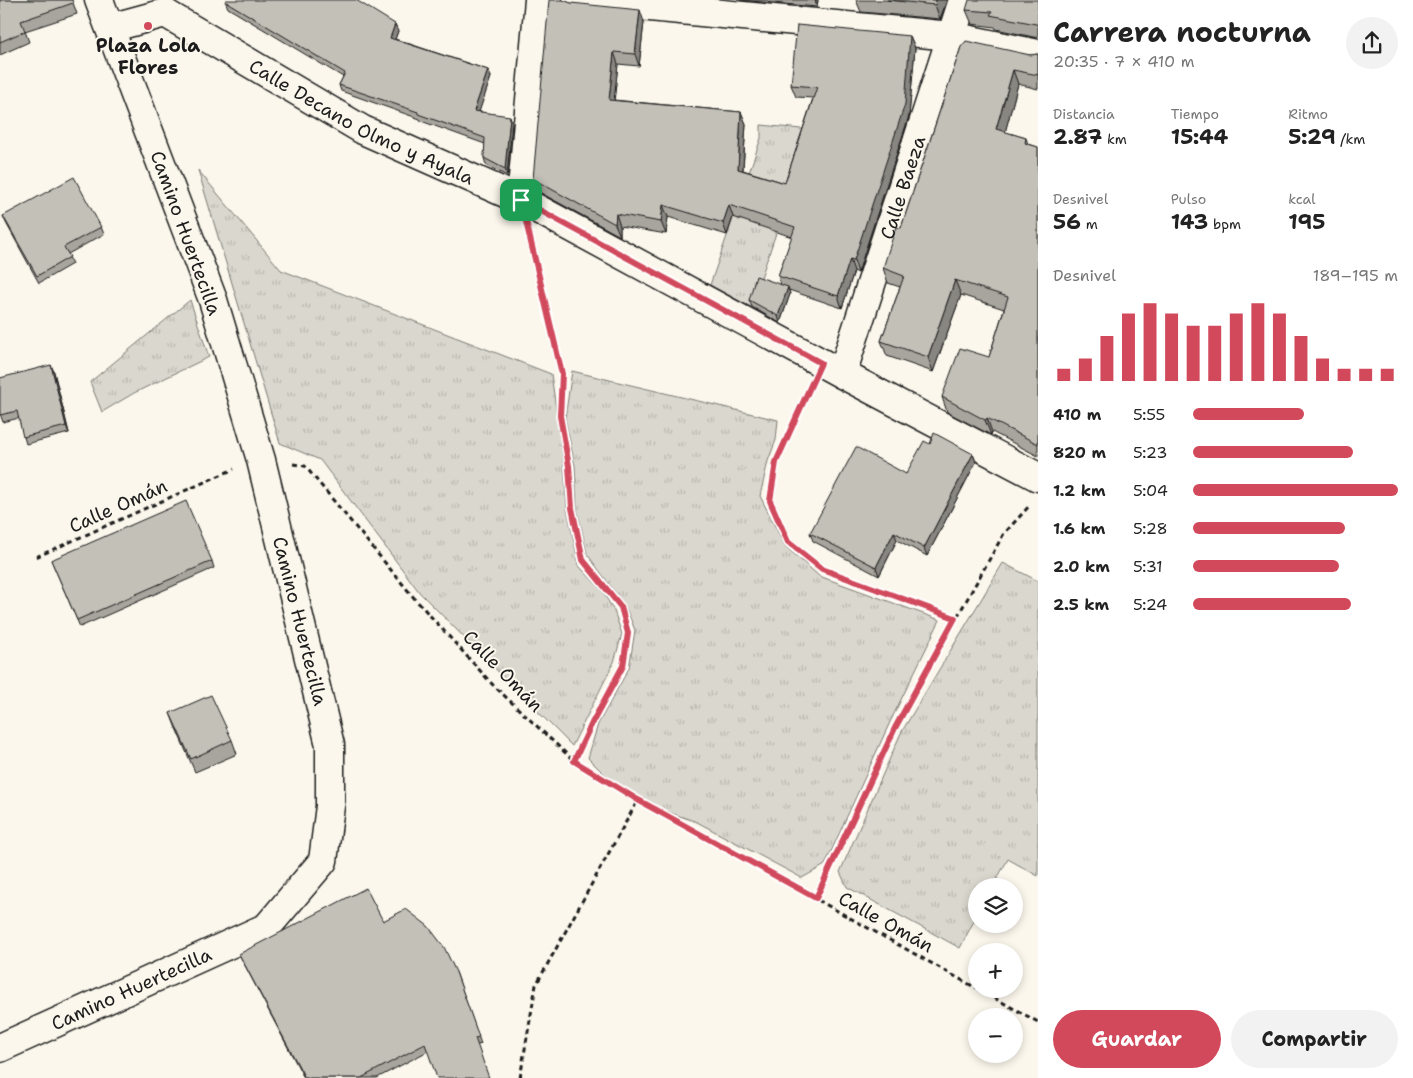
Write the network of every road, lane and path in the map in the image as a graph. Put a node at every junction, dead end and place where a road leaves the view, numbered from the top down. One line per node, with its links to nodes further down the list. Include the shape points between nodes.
1 (100, 0): 6 (street)
2 (539, 0): 9 (street)
3 (577, 0): 7 (street)
4 (963, 0): 7 (street, Calle Baeza)
5 (166, 7): 6 (street); 9 (street, Calle Decano Olmo y Ayala, via 363,130)
6 (110, 28): 11 (street, Camino Huertecilla, via 213,300)
7 (951, 36): 8 (street); 10 (street, Calle Baeza)
8 (1038, 54)
9 (521, 200): 10 (street, Calle Decano Olmo y Ayala); 15 (path, via 562,374 560,416 572,508 583,560 621,607 628,633 623,666)
10 (831, 368): 12 (street, Calle Decano Olmo y Ayala); 14 (path, via 776,462 770,501 788,542 822,569)
11 (261, 460): 13 (path, Calle Omán, via 243,465); 15 (path, Calle Omán, via 305,466 415,599 493,684); 21 (street, Camino Huertecilla, via 330,745 330,806 323,861 267,927)
12 (1035, 490): 14 (path, via 1002,535)
13 (36, 557)
14 (955, 618): 17 (path, via 895,728)
15 (574, 761): 16 (path, Calle Omán)
16 (638, 800): 17 (path, Calle Omán); 22 (path, via 536,984)
17 (816, 898): 18 (path, Calle Omán)
18 (968, 983)
19 (995, 998): 20 (path, Calle Omán)
20 (1038, 1022)
21 (0, 1048)
22 (520, 1078)

